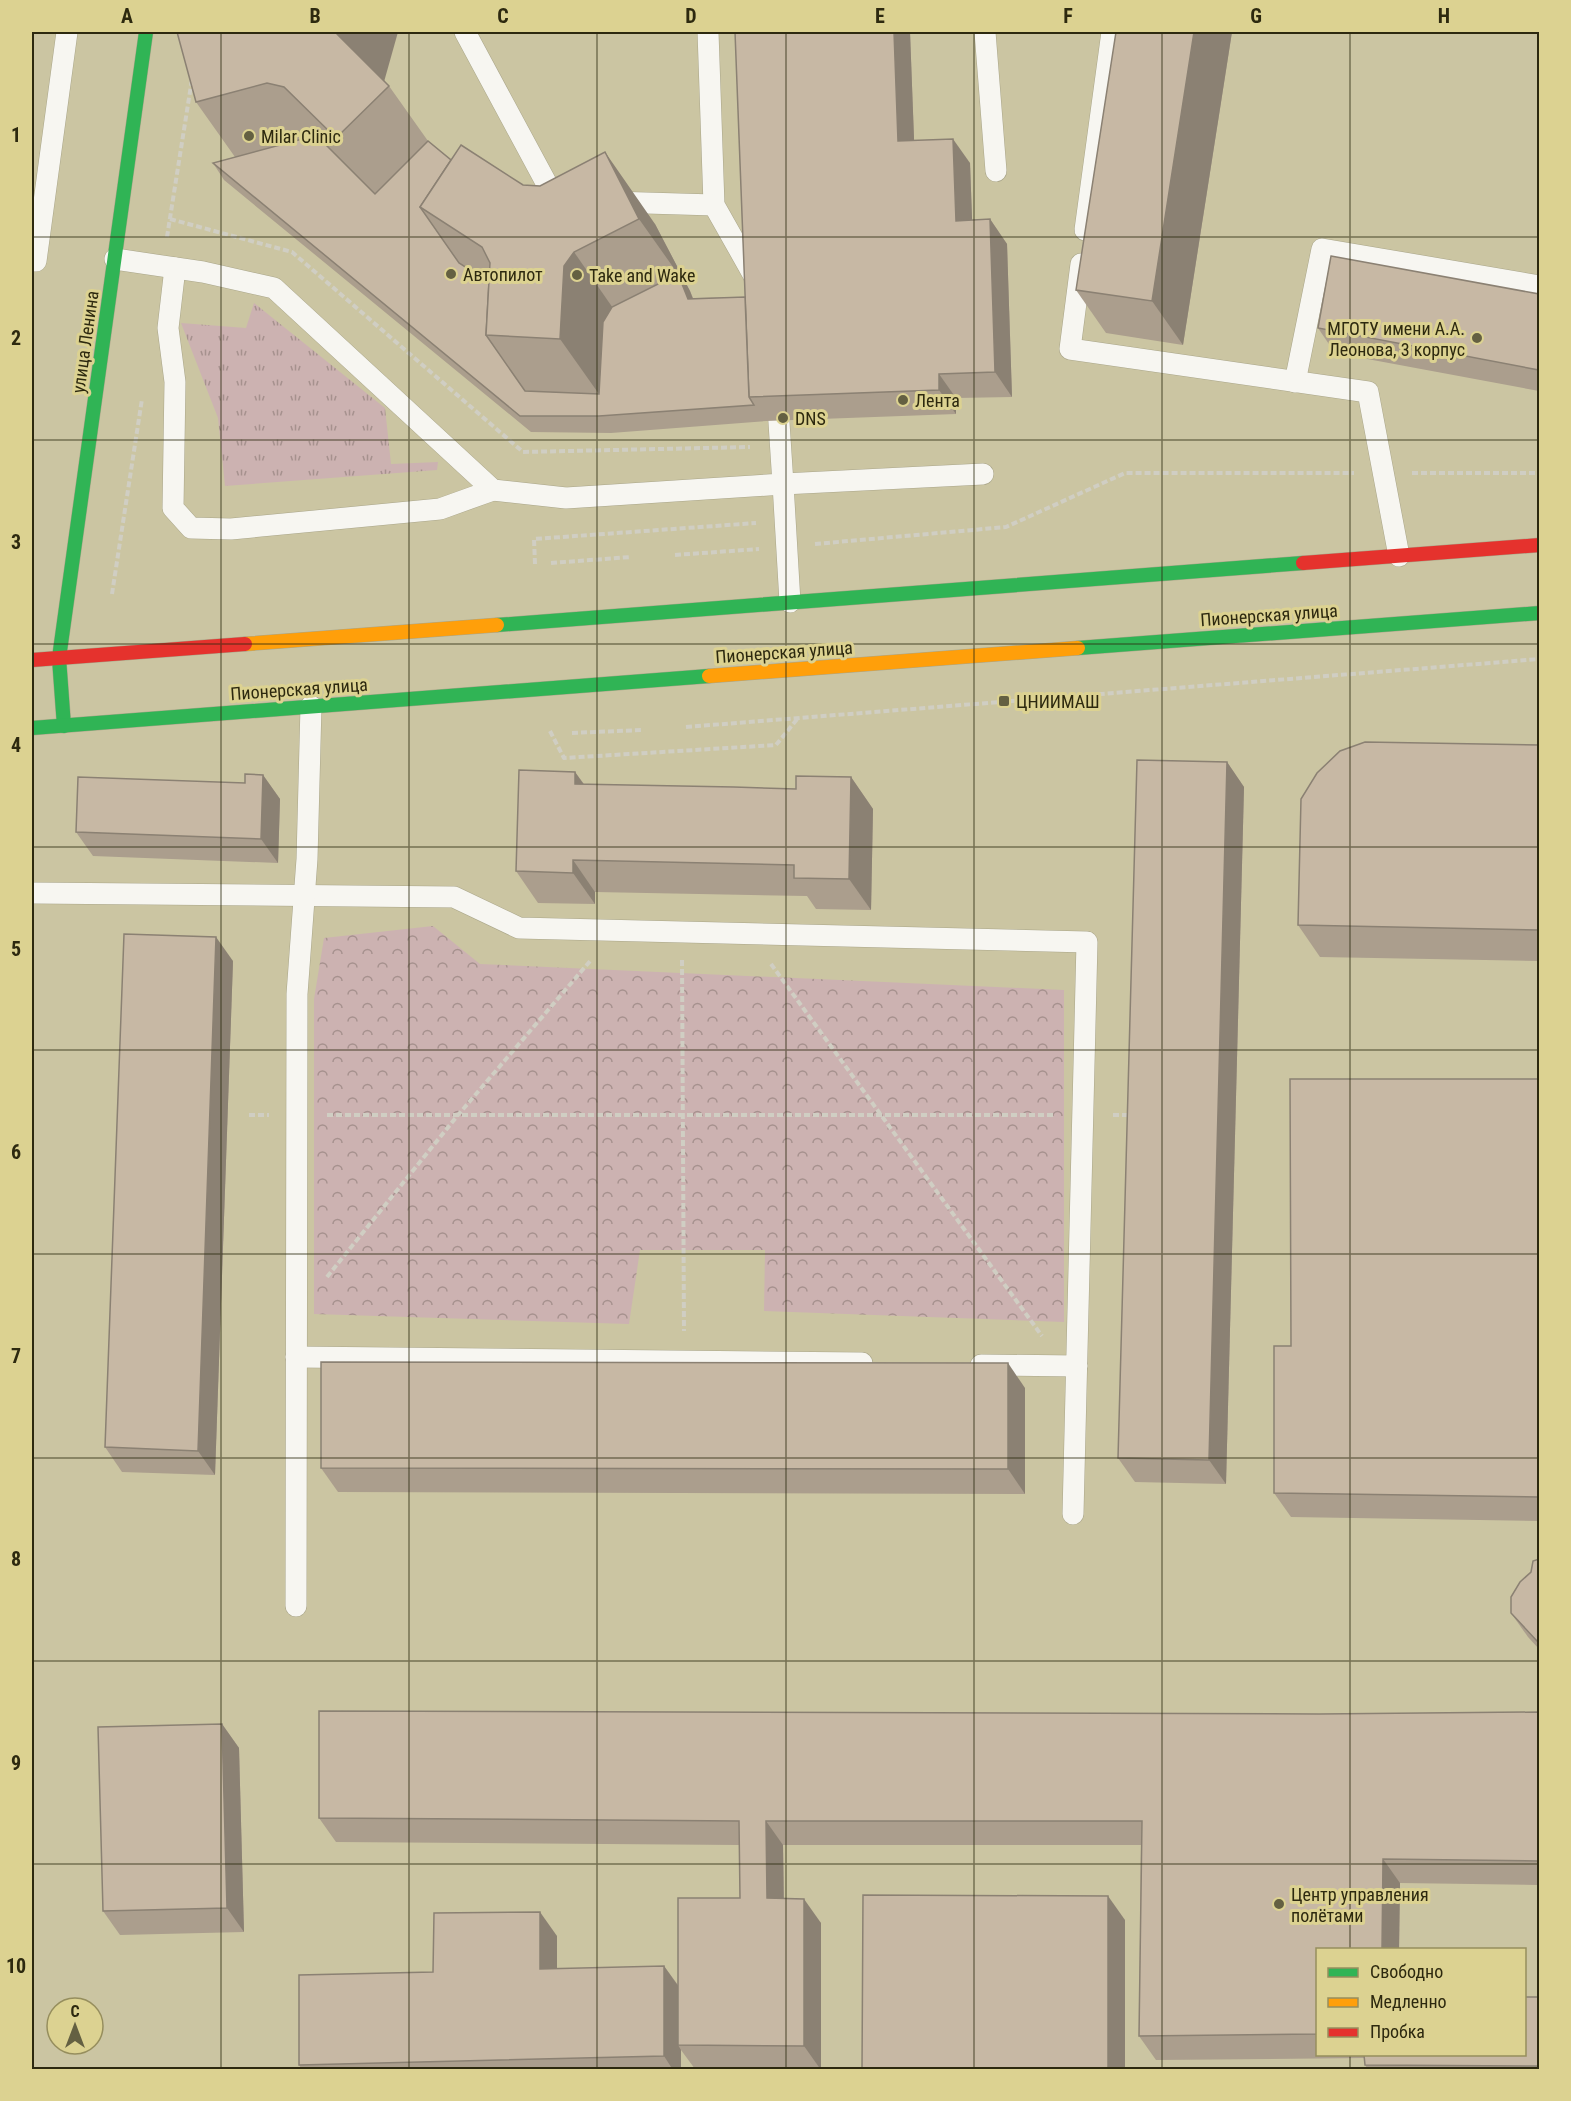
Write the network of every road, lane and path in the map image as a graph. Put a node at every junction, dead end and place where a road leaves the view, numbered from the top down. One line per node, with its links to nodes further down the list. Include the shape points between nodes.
1 (67, 32): 11 (lane, via 36,261)
2 (146, 32): 10 (main road, улица Ленина)
3 (465, 32): 8 (lane, via 556,201)
4 (708, 32): 8 (lane)
5 (985, 32): 7 (lane)
6 (1112, 32): 16 (lane, via 1070,349)
7 (996, 171)
8 (714, 205): 14 (lane)
9 (170, 219): 17 (path, via 292,252 523,452)
10 (115, 259): 12 (lane); 33 (main road, улица Ленина)
11 (32, 261)
12 (175, 268): 22 (lane, via 274,288); 22 (lane, via 168,328 175,382 174,508 191,528 231,529 440,509)
13 (1539, 286): 16 (lane, via 1322,249)
14 (766, 296)
15 (776, 376): 17 (lane)
16 (1296, 382): 18 (lane, via 1368,392)
17 (781, 446): 21 (lane)
18 (1383, 473): 19 (path); 25 (path, via 1125,473 1006,527); 27 (lane)
19 (1539, 473)
20 (983, 474): 21 (lane)
21 (783, 484): 22 (lane, via 566,498); 25 (lane)
22 (493, 490)
23 (757, 523): 30 (path, via 534,539)
24 (1539, 545): 27 (main road)
25 (787, 547): 26 (path); 31 (lane)
26 (675, 555)
27 (1399, 556): 31 (main road)
28 (631, 557): 29 (path)
29 (551, 563)
30 (535, 564)
31 (790, 602): 33 (main road)
32 (1539, 613): 36 (main road, Пионерская улица)
33 (59, 658): 35 (main road); 38 (main road, улица Ленина)
34 (1539, 659): 37 (path)
35 (32, 660)
36 (310, 706): 38 (main road, Пионерская улица); 45 (lane)
37 (799, 718): 39 (path); 42 (path, via 776,745 564,758)
38 (64, 726): 40 (main road, Пионерская улица)
39 (686, 727)
40 (32, 728)
41 (643, 730): 43 (path)
42 (550, 731)
43 (572, 734)
44 (32, 893): 45 (lane)
45 (304, 894): 46 (lane, via 454,897 519,928); 50 (lane, via 297,994)
46 (617, 930): 47 (lane); 51 (path)
47 (681, 932): 48 (lane); 52 (path)
48 (749, 933): 53 (path); 54 (lane, via 1087,942)
49 (249, 1115): 50 (path)
50 (296, 1115): 51 (path); 56 (lane)
51 (458, 1115): 52 (path); 56 (path)
52 (683, 1115): 53 (path); 58 (path)
53 (880, 1115): 54 (path); 61 (path)
54 (1083, 1115): 55 (path); 61 (lane)
55 (1135, 1115)
56 (296, 1316): 57 (lane)
57 (296, 1357): 58 (lane); 63 (lane)
58 (685, 1361): 59 (lane)
59 (886, 1364)
60 (957, 1364): 61 (lane)
61 (1070, 1366): 62 (lane)
62 (1072, 1514)
63 (296, 1606)

